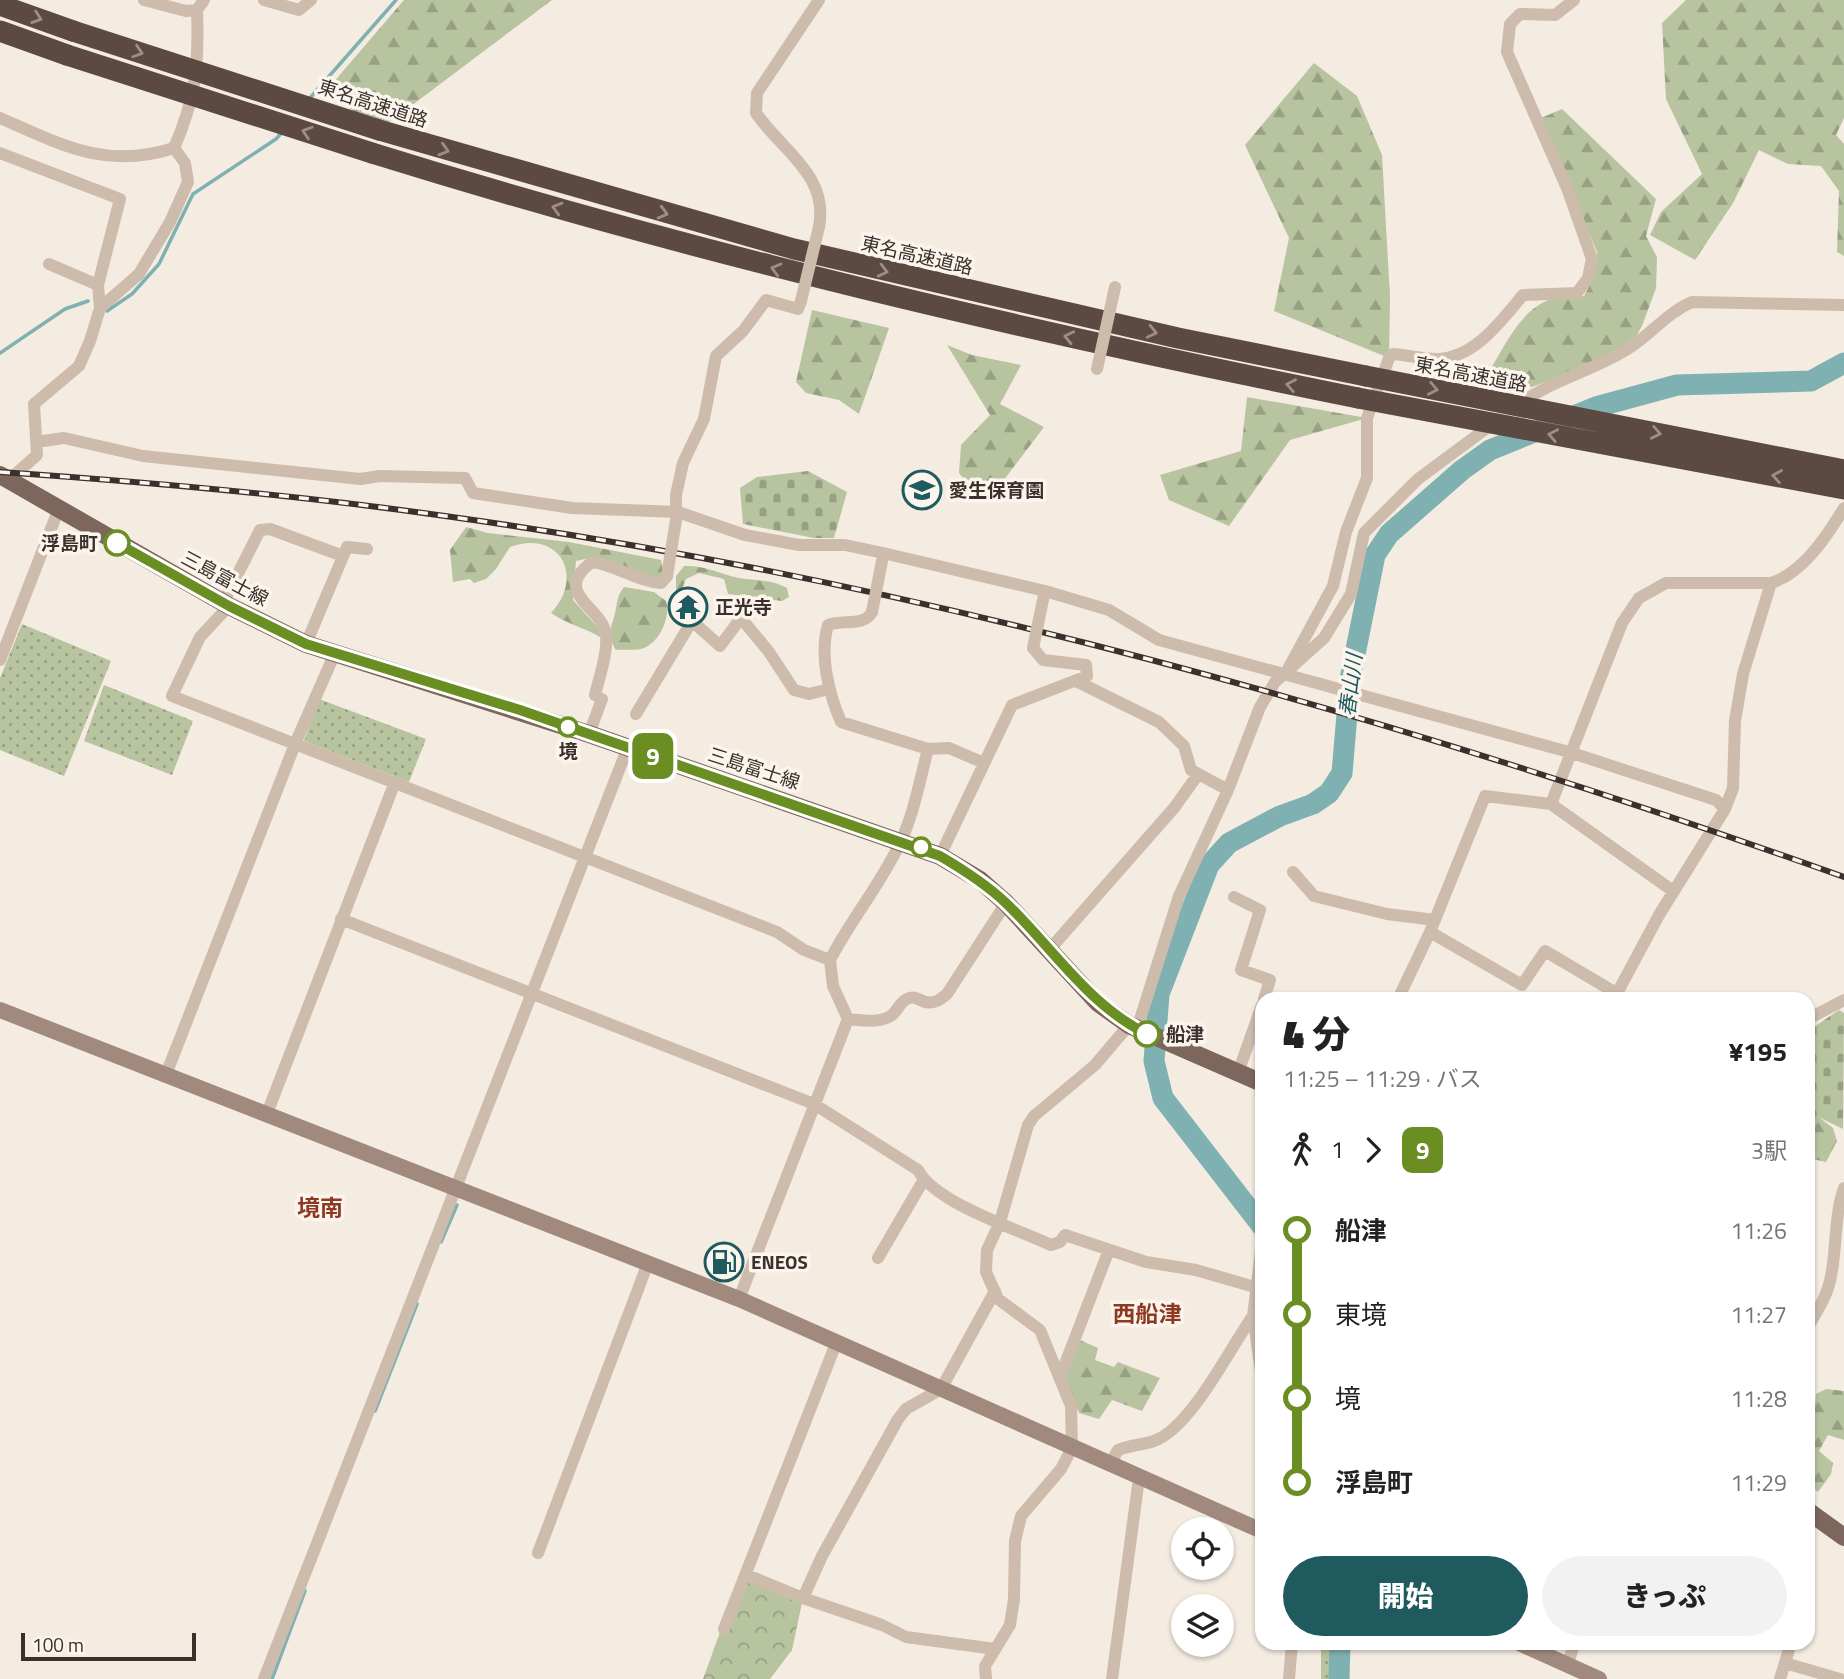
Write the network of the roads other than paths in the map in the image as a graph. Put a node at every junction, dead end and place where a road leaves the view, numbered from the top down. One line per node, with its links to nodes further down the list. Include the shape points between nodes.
1 (144, 0): 7 (street, via 186,11)
2 (264, 0): 3 (street, via 299,10)
3 (311, 0)
4 (819, 0): 24 (street, bridge, via 757,93 756,113 804,167 821,197 802,301 798,309 766,300 716,356 704,419 683,463)
5 (1574, 0): 34 (street, via 1555,15 1520,14 1510,24 1507,52 1567,188 1592,259 1588,278 1577,293 1523,295 1490,333 1462,352 1439,359 1393,354 1389,358 1367,418 1367,478 1346,532 1333,586)
6 (0, 5): 19 (highway, 東名高速道路, one-way to 19, bridge, via 379,130 794,249 1125,326)
7 (201, 5): 10 (street, via 190,112)
8 (0, 31): 21 (highway, one-way to 8, bridge, via 1174,361 790,272 495,191)
9 (0, 118): 10 (street, via 104,158 157,154)
10 (174, 148): 16 (street, via 185,163 188,182 170,222 139,274)
11 (0, 153): 13 (street, via 120,199)
12 (49, 264): 13 (street)
13 (98, 285): 16 (street)
14 (1115, 287): 17 (street, bridge)
15 (1844, 304): 34 (street, via 1692,302 1675,309 1629,349 1532,394 1418,479 1364,533 1351,594 1324,638)
16 (100, 308): 18 (street, via 79,366 34,404)
17 (1097, 369)
18 (36, 442): 20 (street, via 37,455); 24 (street, via 64,439 143,456 360,479 465,478 472,492 572,508)
19 (1844, 470)
20 (5, 477): 23 (main road, 三島富士線)
21 (1844, 489)
22 (1844, 510): 28 (street, via 1798,567)
23 (58, 511): 30 (main road, 三島富士線); 33 (street)
24 (677, 516): 27 (street, via 745,535 799,545 845,545); 38 (street, bridge, via 667,576 661,583 592,562 582,569 577,581 579,598 601,620 607,635)
25 (367, 549): 26 (street, via 347,547)
26 (343, 556): 30 (street, via 270,529 260,530); 31 (street)
27 (883, 557): 29 (street); 36 (street, bridge, via 872,612 861,622 828,625)
28 (1771, 583): 42 (street, via 1666,583 1639,598 1622,623); 48 (street, via 1743,674 1735,722 1733,788)
29 (1044, 593): 34 (street, via 1109,610 1159,640); 35 (street, bridge, via 1033,648 1043,660 1086,665 1087,676)
30 (226, 604): 31 (main road, 三島富士線); 39 (street, via 200,636 172,696)
31 (306, 644): 32 (main road, 三島富士線)
32 (335, 653): 38 (main road, 三島富士線); 39 (street)
33 (0, 660)
34 (1286, 675): 42 (street); 46 (street, via 1275,682 1260,707)
35 (1078, 682): 43 (street, via 1012,705); 44 (street, via 1159,722 1184,746 1191,771)
36 (829, 689): 37 (street, via 809,694 794,690 741,618 720,646 692,621); 41 (street, via 841,722)
37 (636, 714)
38 (589, 734): 40 (main road, 三島富士線)
39 (295, 744): 45 (street); 72 (street)
40 (628, 747): 49 (main road, 三島富士線); 50 (street)
41 (929, 748): 43 (street, via 949,748); 49 (street)
42 (1569, 752): 47 (street); 48 (street, via 1716,800)
43 (984, 764): 51 (street)
44 (1197, 776): 46 (street); 58 (street)
45 (396, 782): 50 (street); 56 (street)
46 (1228, 790): 70 (street, via 1179,896)
47 (1551, 804): 53 (street); 57 (street, via 1485,796)
48 (1725, 809): 53 (street)
49 (901, 840): 51 (main road, 三島富士線); 59 (street)
50 (585, 855): 59 (street, via 777,932); 64 (street)
51 (940, 856): 55 (main road, 三島富士線, via 980,880)
52 (1293, 872): 57 (street, via 1314,896)
53 (1673, 891): 63 (street)
54 (1234, 897): 60 (street, via 1260,910 1241,970 1270,980)
55 (1006, 903): 58 (main road, 三島富士線); 68 (street, via 937,1003 912,997 891,1016 877,1021)
56 (341, 919): 64 (street); 75 (street)
57 (1432, 926): 61 (street); 62 (street, via 1521,985 1545,951)
58 (1050, 949): 70 (main road, 三島富士線, via 1098,1003)
59 (830, 960): 68 (street, via 833,986)
60 (1266, 992)
61 (1401, 992)
62 (1609, 992)
63 (1617, 992)
64 (533, 993): 74 (street); 78 (street)
65 (1844, 1000): 67 (street)
66 (0, 1010): 72 (street)
67 (1815, 1015)
68 (848, 1019): 74 (street)
69 (1255, 1025): 71 (street)
70 (1144, 1033): 71 (main road, 三島富士線); 79 (street, via 1095,1065 1028,1125)
71 (1238, 1073): 73 (main road, 三島富士線)
72 (165, 1077): 75 (street)
73 (1255, 1080)
74 (814, 1104): 76 (street, via 918,1170); 85 (street)
75 (265, 1116): 78 (street)
76 (923, 1181): 79 (street); 81 (street)
77 (1844, 1188): 87 (street, via 1831,1276)
78 (458, 1189): 82 (street); 110 (street)
79 (1000, 1222): 80 (street, via 1051,1245 1065,1235); 84 (street, via 987,1250 986,1272)
80 (1109, 1250): 83 (street); 91 (street)
81 (878, 1258)
82 (648, 1263): 85 (street); 99 (street)
83 (1255, 1287)
84 (995, 1291): 91 (street, via 998,1299 1040,1330); 92 (street)
85 (739, 1299): 90 (street)
86 (1255, 1305): 88 (street)
87 (1815, 1315)
88 (1253, 1316): 89 (street); 94 (street, via 1191,1413 1154,1441 1118,1450)
89 (1255, 1330)
90 (837, 1341): 92 (street); 100 (street)
91 (1060, 1377): 93 (street, via 1071,1406)
92 (941, 1389): 93 (street); 101 (street, via 906,1409 898,1419)
93 (1072, 1448): 94 (street); 103 (street, via 1062,1469 1021,1516 1010,1626)
94 (1110, 1464): 95 (street)
95 (1139, 1478): 97 (street); 112 (street)
96 (1815, 1516): 98 (main road)
97 (1255, 1528)
98 (1844, 1537)
99 (538, 1553)
100 (747, 1575): 101 (street); 102 (street)
101 (803, 1598): 103 (street, via 906,1637)
102 (724, 1629)
103 (995, 1649): 111 (street, via 985,1666)
104 (1291, 1650): 113 (street)
105 (1535, 1650): 109 (street)
106 (1572, 1650): 109 (street)
107 (1789, 1650): 108 (street)
108 (1785, 1663): 115 (street); 116 (street)
109 (1568, 1665): 114 (street)
110 (264, 1679)
111 (986, 1679)
112 (1112, 1679)
113 (1289, 1679)
114 (1599, 1679)
115 (1780, 1679)
116 (1840, 1679)

